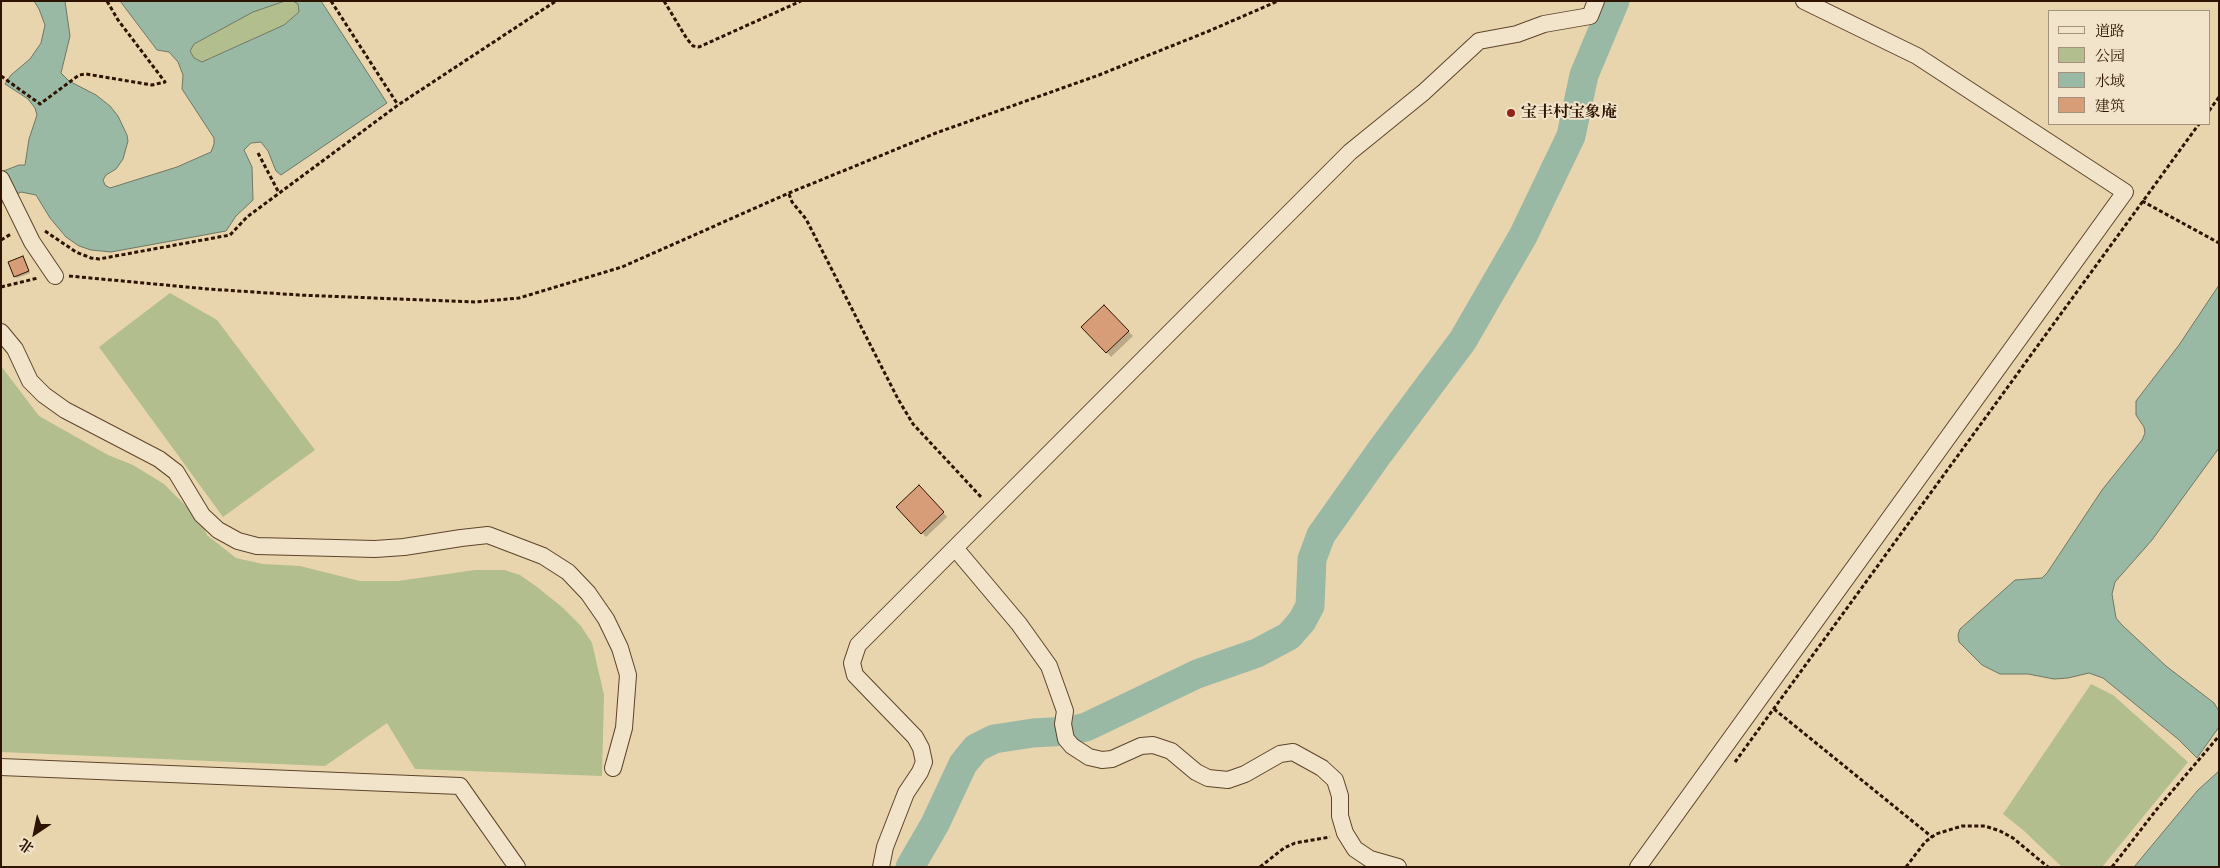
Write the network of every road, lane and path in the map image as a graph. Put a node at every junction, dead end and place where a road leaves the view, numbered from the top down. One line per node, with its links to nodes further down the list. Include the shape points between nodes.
1 (107, 1): 9 (path, via 165,82 152,85 78,75 40,104)
2 (331, 1): 11 (path)
3 (556, 1): 11 (path)
4 (664, 1): 5 (path, via 687,39 699,47)
5 (801, 1)
6 (1278, 1): 17 (path, via 1191,39 936,133)
7 (1596, 1): 25 (street, via 1590,16 1479,41 1424,92 1350,152)
8 (1804, 1): 38 (street, via 1916,56 2125,192)
9 (2, 77)
10 (2219, 97): 12 (path)
11 (398, 105): 16 (path)
12 (2210, 110)
13 (2198, 125): 18 (path)
14 (258, 153): 16 (path)
15 (1, 179): 19 (street, via 16,208)
16 (279, 193): 19 (path, via 247,216 230,236 99,259 76,252 42,230)
17 (789, 194): 22 (path, via 622,266 500,301 290,294); 25 (path, via 806,219 913,424)
18 (2143, 202): 21 (path); 27 (path)
19 (18, 231): 20 (path); 22 (street)
20 (1, 240)
21 (2219, 242)
22 (55, 276): 23 (path)
23 (1, 287)
24 (1, 332): 31 (street, via 15,349 30,381 44,395 65,410 159,459 176,472 202,515 218,530 238,541 257,546 375,549 488,536 543,556 568,572 606,619 628,674 624,728)
25 (993, 510): 26 (street)
26 (955, 548): 32 (street, via 1019,624 1049,666 1065,711 1065,731 1072,746 1102,760 1153,745 1171,751 1208,778 1228,780 1246,774 1280,754 1293,752 1322,768 1335,780); 35 (street, via 858,646 854,657 855,675 915,737 924,762 906,793 885,846)
27 (1774, 710): 29 (path); 33 (path)
28 (2219, 736): 41 (path)
29 (1734, 764)
30 (1, 767): 34 (street, via 460,786)
31 (613, 768)
32 (1345, 833): 36 (path, via 1338,837 1295,843); 37 (street, via 1355,848 1370,860)
33 (1932, 837): 39 (path); 40 (path, via 1962,826 1985,826 2014,838)
34 (517, 867)
35 (881, 867)
36 (1260, 867)
37 (1398, 867)
38 (1638, 867)
39 (1906, 867)
40 (2048, 867)
41 (2112, 867)

